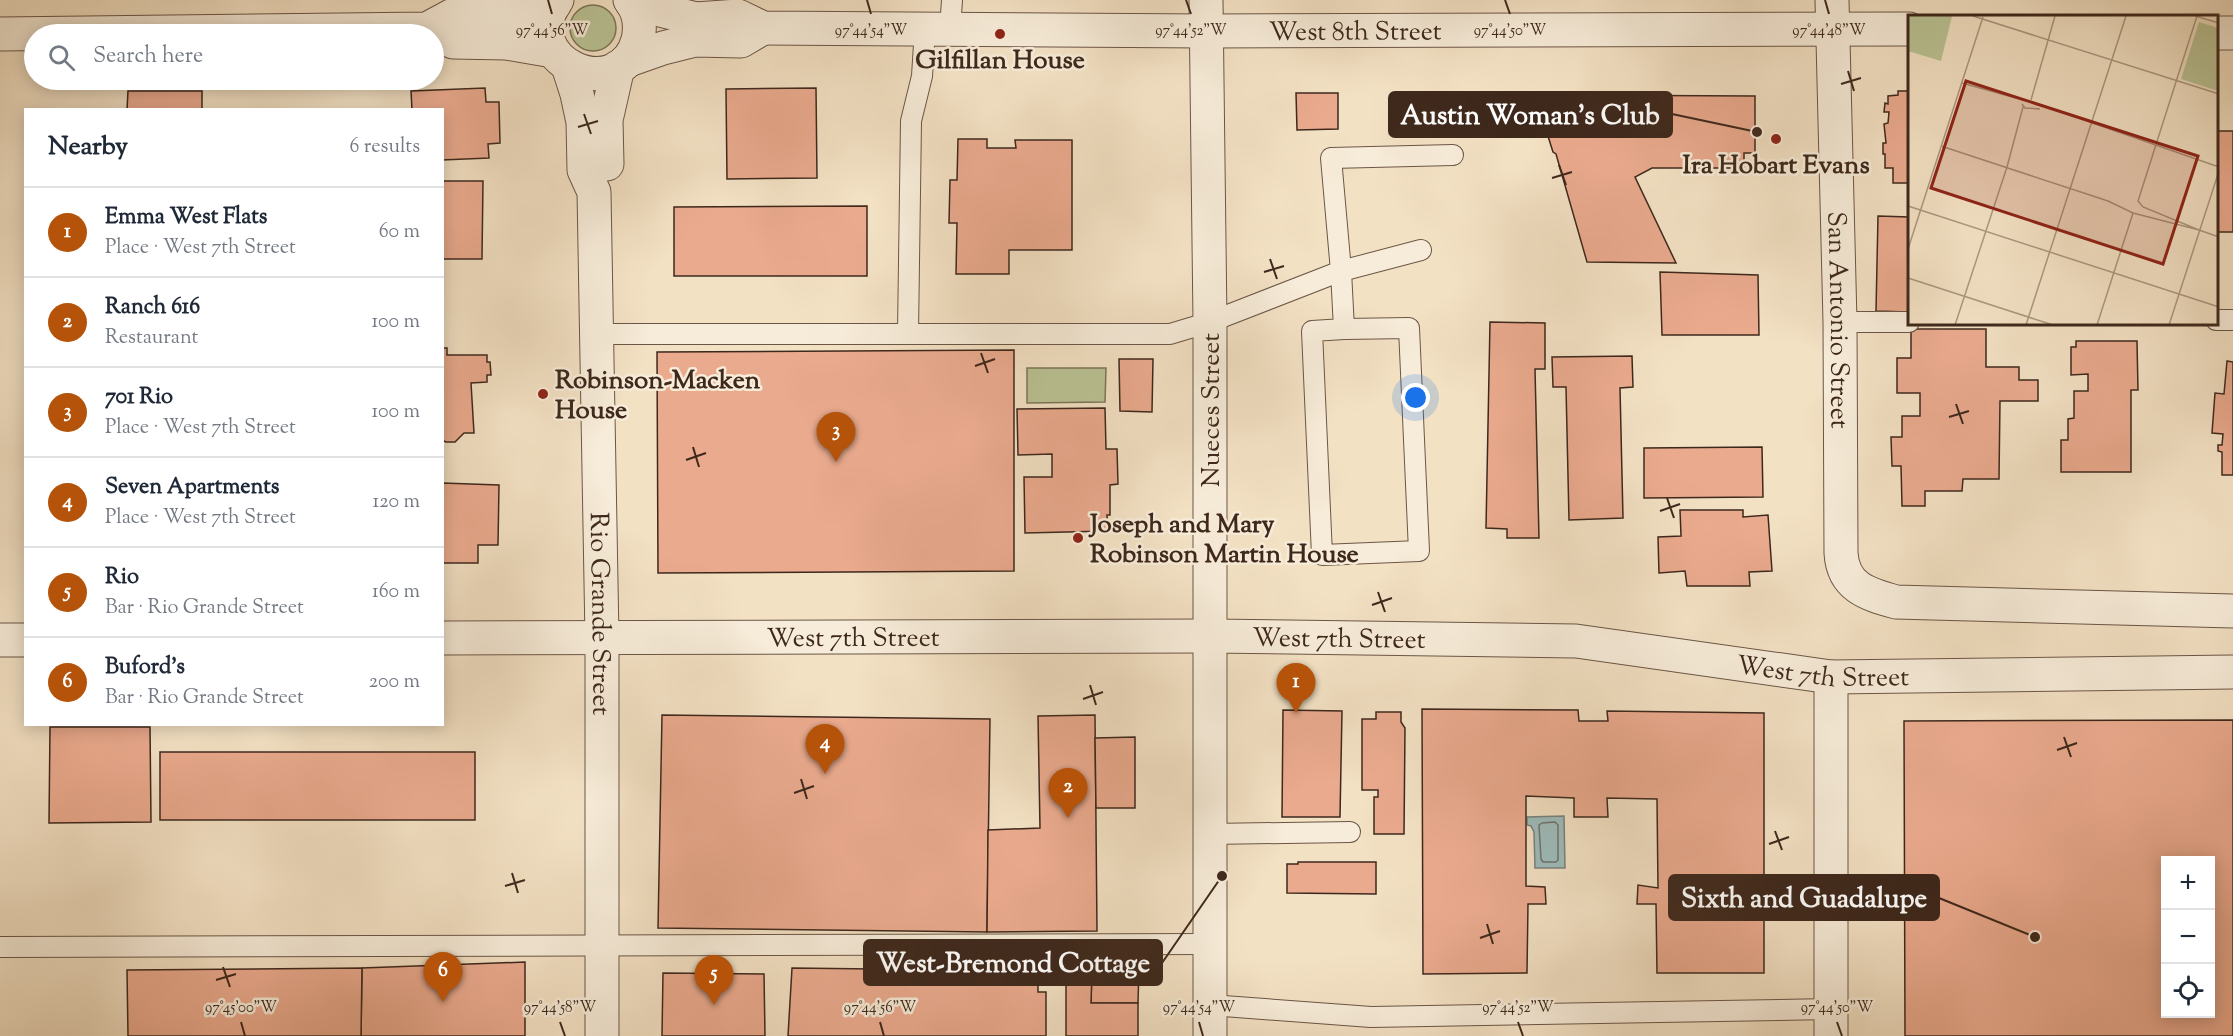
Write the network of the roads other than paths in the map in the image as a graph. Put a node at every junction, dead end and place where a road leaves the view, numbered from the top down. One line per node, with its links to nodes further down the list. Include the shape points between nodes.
1 (555, 2): 6 (street, via 531,13 451,16); 12 (street, Rio Grande Street, via 549,16 548,40)
2 (631, 2): 7 (street, West 8th Street, via 696,19 738,16); 13 (street, Rio Grande Street, via 637,13 639,33 637,43)
3 (1832, 14): 4 (street, West 8th Street); 8 (street, West 8th Street); 21 (street, San Antonio Street)
4 (1206, 15): 5 (street, West 8th Street); 20 (street, Nueces Street)
5 (942, 19): 7 (street, West 8th Street); 24 (lane, via 911,121)
6 (437, 24)
7 (764, 28): 13 (street, West 8th Street, via 741,41 695,40)
8 (1908, 29)
9 (0, 34): 10 (street)
10 (24, 34)
11 (444, 37): 12 (street, via 453,42 506,43)
12 (560, 59): 13 (street, West 8th Street, via 579,72 593,74 606,73); 15 (street, Rio Grande Street, via 577,94 583,122 584,170)
13 (622, 64): 15 (street, Rio Grande Street, via 606,120 607,171)
14 (1453, 155): 17 (lane, via 1331,158)
15 (594, 192): 25 (street, Rio Grande Street)
16 (1421, 250): 17 (lane)
17 (1341, 271): 20 (lane); 23 (lane)
18 (2233, 320): 19 (lane)
19 (2218, 321)
20 (1210, 322): 24 (lane, via 1170,334); 27 (street, Nueces Street)
21 (1840, 322): 22 (lane); 26 (street, San Antonio Street, via 1842,563 1850,581 1865,593 1896,603)
22 (1908, 322)
23 (1344, 329): 23 (lane, via 1312,331 1322,555 1419,551 1409,328)
24 (908, 333): 25 (lane)
25 (597, 334): 29 (street, Rio Grande Street)
26 (2233, 612)
27 (1210, 636): 29 (street, West 7th Street); 33 (street, West 7th Street, via 1576,641); 35 (street, Nueces Street)
28 (444, 638): 29 (street, West 7th Street)
29 (602, 638): 37 (street, Rio Grande Street)
30 (0, 640): 31 (street)
31 (24, 640)
32 (2233, 672): 33 (street, West 7th Street)
33 (1831, 677): 40 (street)
34 (1350, 832): 35 (lane)
35 (1210, 834): 36 (street, Nueces Street)
36 (1210, 944): 37 (lane); 39 (street, Nueces Street)
37 (602, 945): 38 (lane); 41 (street, Rio Grande Street)
38 (0, 947)
39 (1210, 1020): 40 (lane, via 1371,1017)
40 (1831, 1023)
41 (602, 1036)

